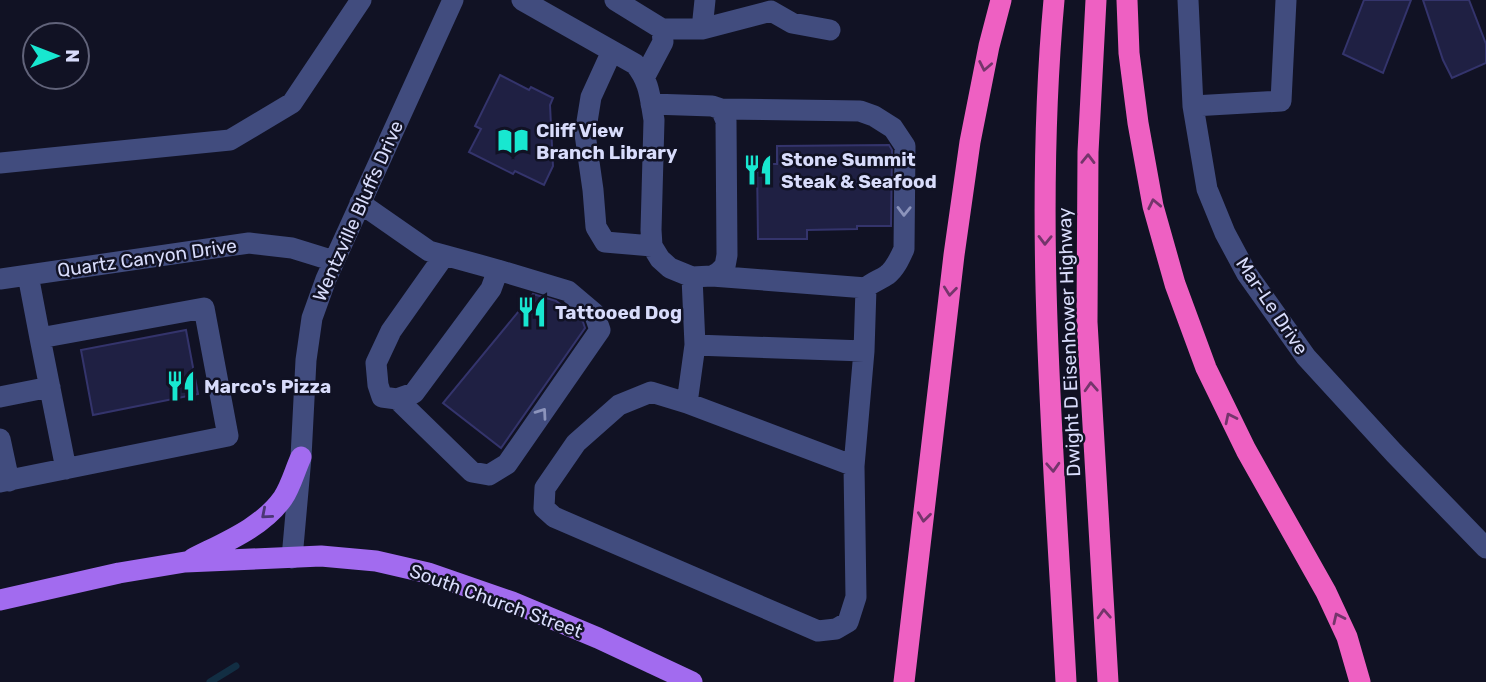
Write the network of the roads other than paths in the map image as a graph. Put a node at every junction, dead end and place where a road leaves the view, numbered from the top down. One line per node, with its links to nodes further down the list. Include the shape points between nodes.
1 (361, 0): 21 (street, via 292,103 230,140)
2 (453, 0): 22 (street, Wentzville Bluffs Drive)
3 (522, 0): 16 (street)
4 (615, 0): 13 (street)
5 (705, 0): 14 (street)
6 (1000, 0): 48 (highway, one-way to 48, via 970,142 954,255)
7 (1054, 0): 49 (highway, Dwight D Eisenhower Highway, one-way to 49, via 1045,271)
8 (1096, 0): 50 (highway, Dwight D Eisenhower Highway, one-way to 8, via 1087,322 1088,152)
9 (1127, 0): 51 (highway, one-way to 9, via 1347,637 1325,592 1206,368 1175,284 1153,206 1138,123)
10 (1188, 0): 19 (street, Mar-Le Drive)
11 (1286, 0): 19 (street, via 1281,101)
12 (771, 6): 14 (street); 15 (street, via 792,23)
13 (662, 29): 14 (street); 17 (street, via 663,42)
14 (702, 29)
15 (830, 30)
16 (612, 51): 17 (street, via 635,64); 23 (street, via 591,97 585,134 596,227 605,242)
17 (645, 76): 18 (street)
18 (651, 104): 20 (street); 23 (street)
19 (1193, 106): 43 (street, Mar-Le Drive, via 1207,189 1247,274 1306,357)
20 (721, 109): 28 (street, via 726,121 727,256 719,272); 30 (street, one-way to 30, via 860,111 893,128 905,146 904,249 889,274)
21 (0, 163)
22 (360, 204): 24 (street, via 429,251); 25 (street, Wentzville Bluffs Drive)
23 (652, 246): 28 (street, via 670,268)
24 (444, 256): 26 (street); 36 (street, via 391,331 376,363 382,397)
25 (334, 261): 27 (street, Quartz Canyon Drive, via 292,248 249,243); 39 (street, Wentzville Bluffs Drive, via 312,318)
26 (498, 270): 36 (street, via 491,289 414,393); 36 (street, one-way to 26, via 472,472 489,475 507,464 600,330 594,313 568,291)
27 (28, 275): 29 (street, Quartz Canyon Drive); 31 (street)
28 (695, 275): 30 (street); 32 (street)
29 (0, 279)
30 (866, 288): 33 (street)
31 (40, 338): 34 (street); 41 (street, via 204,308 228,436)
32 (695, 345): 33 (street); 37 (street)
33 (864, 351): 40 (street)
34 (50, 387): 35 (street); 41 (street)
35 (0, 397)
36 (397, 399)
37 (687, 403): 40 (street); 40 (street, via 651,392 619,405 576,443 545,488 544,508 554,517 818,631 836,629 848,622 856,597)
38 (0, 439): 42 (street)
39 (301, 457): 44 (street, Wentzville Bluffs Drive); 45 (main road, one-way to 45, via 284,497 267,515 242,534)
40 (854, 466)
41 (66, 469): 42 (street)
42 (4, 482)
43 (1486, 548)
44 (292, 558): 45 (main road, South Church Street); 47 (main road, South Church Street, via 376,561 428,573 573,628)
45 (185, 562): 46 (main road, South Church Street)
46 (0, 600)
47 (692, 682)
48 (904, 682)
49 (1066, 682)
50 (1108, 682)
51 (1360, 682)

